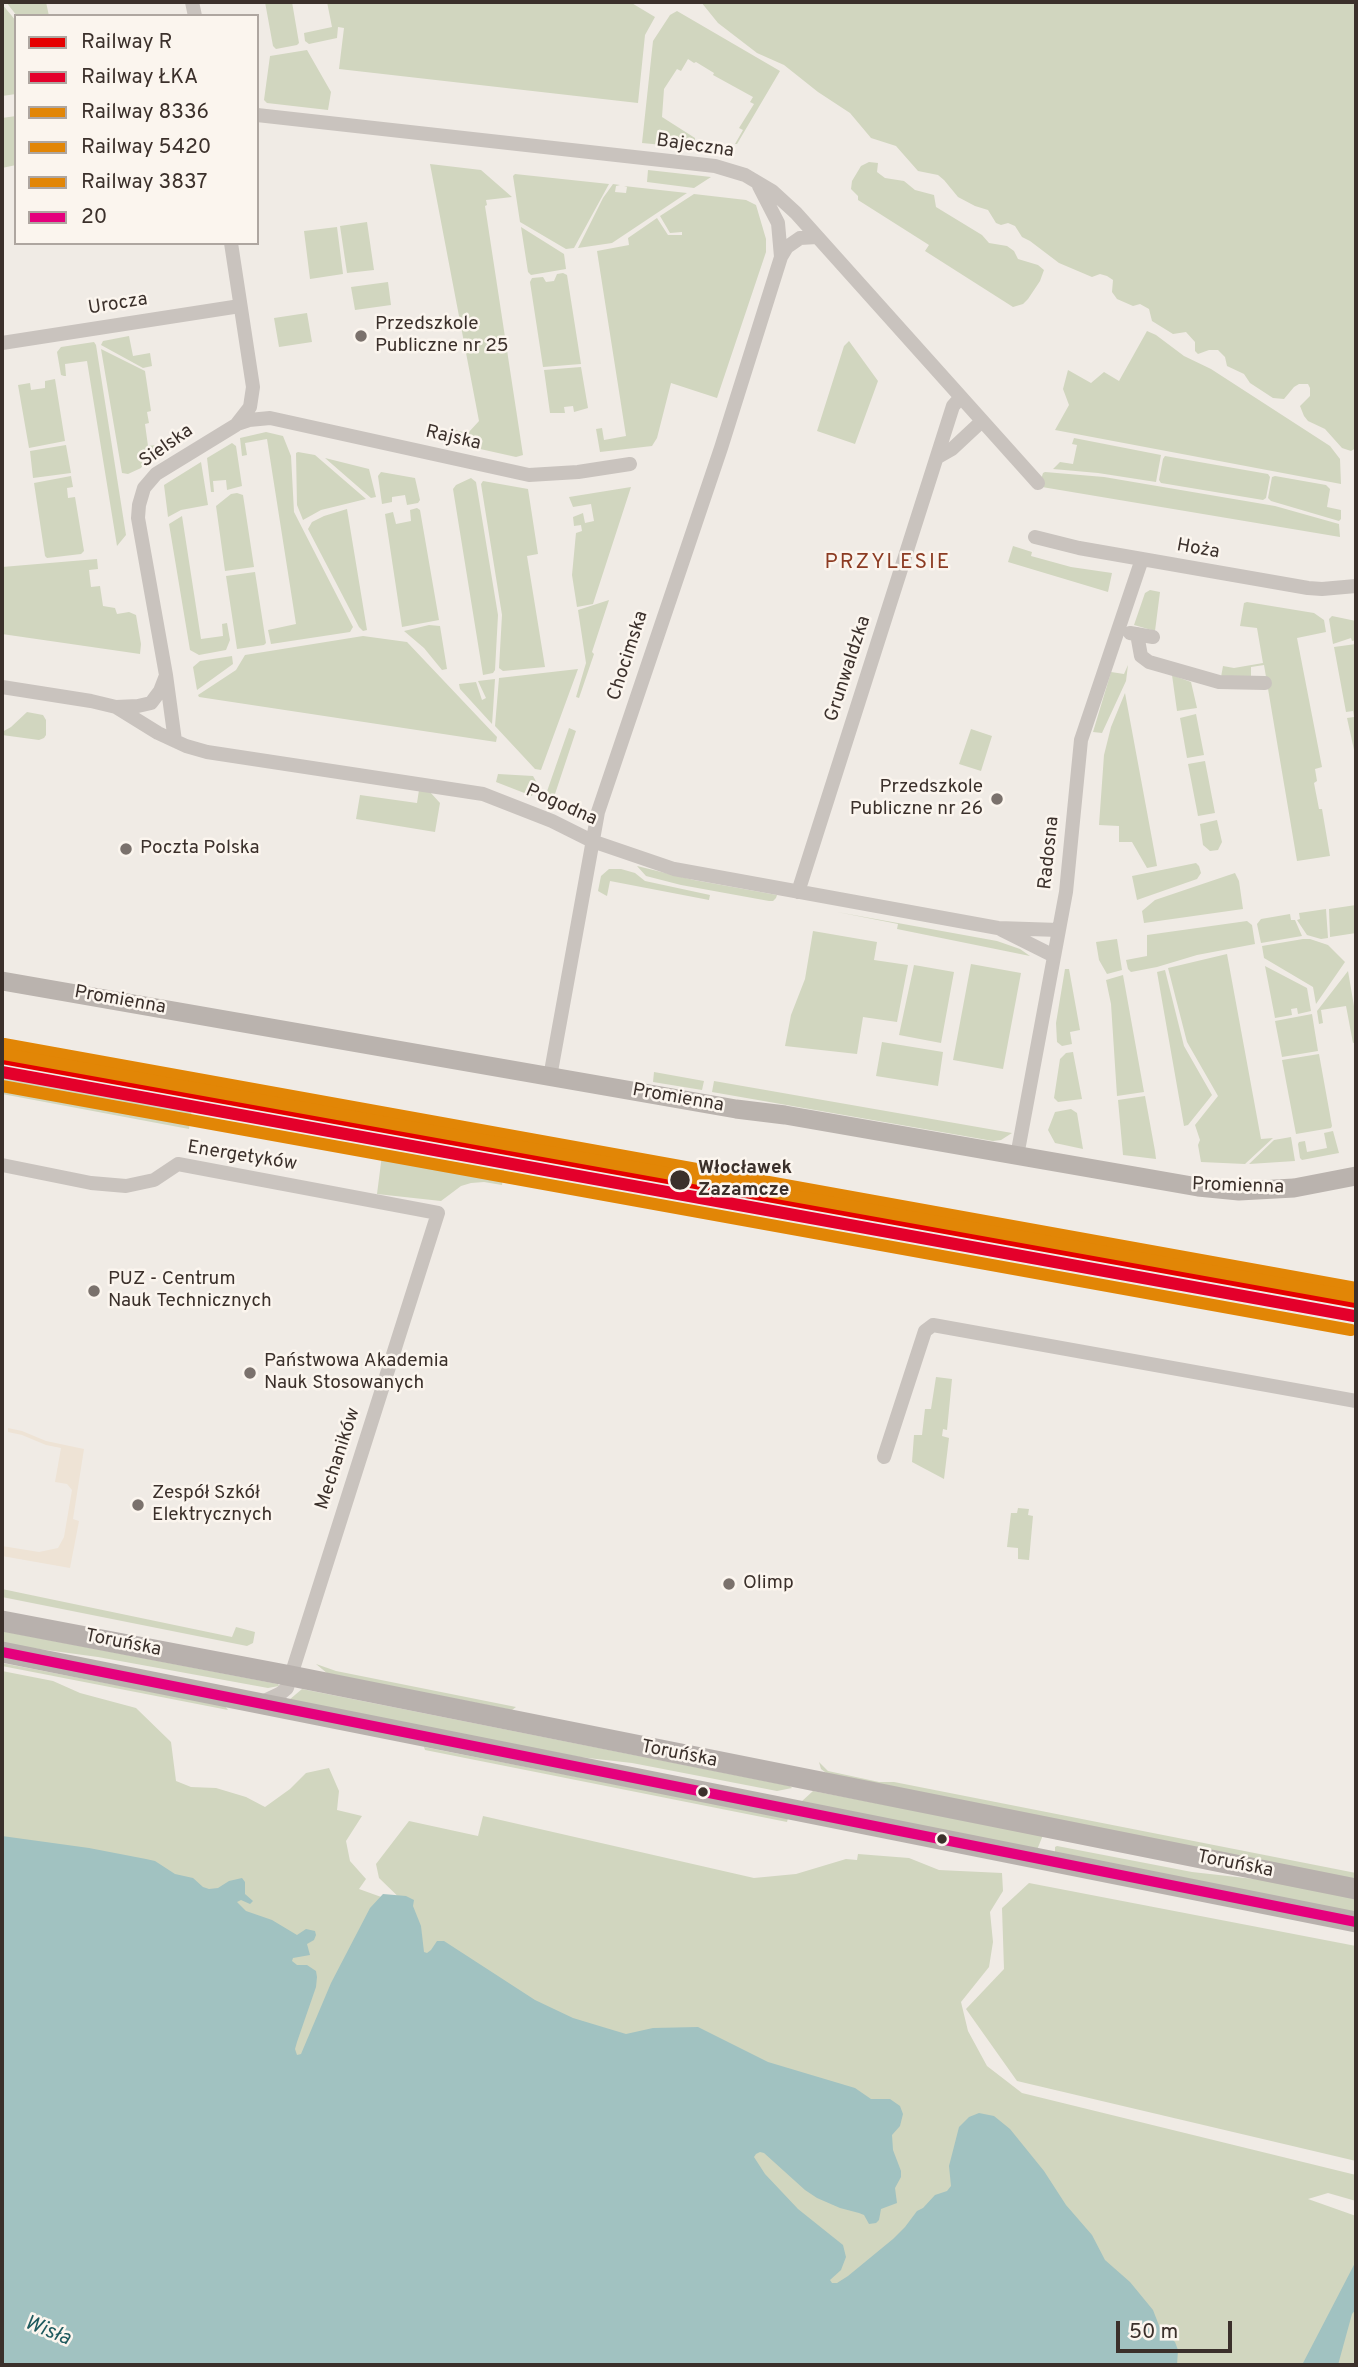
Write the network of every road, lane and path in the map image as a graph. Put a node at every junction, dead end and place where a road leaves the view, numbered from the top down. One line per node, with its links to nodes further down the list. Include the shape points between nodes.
1 (259, 115): 2 (street, Bajeczna, via 715,166)
2 (753, 179): 3 (street, Bajeczna, via 783,200); 5 (street, Chocimska, via 778,223)
3 (817, 237): 5 (street, via 800,238); 9 (street, Bajeczna)
4 (231, 245): 6 (street)
5 (781, 257): 27 (street, Chocimska)
6 (240, 306): 7 (street, Urocza); 8 (street)
7 (2, 343)
8 (253, 387): 10 (street, via 258,406); 12 (street, via 250,407)
9 (961, 397): 11 (street, Bajeczna); 13 (street, Grunwaldzka, via 953,406)
10 (270, 418): 12 (street, Rajska); 14 (street, Rajska, via 529,475)
11 (982, 421): 13 (street); 15 (street, Bajeczna)
12 (236, 425): 22 (street, Sielska, via 156,474 141,495 138,518)
13 (938, 457): 28 (street, Grunwaldzka)
14 (631, 464)
15 (1038, 483)
16 (1035, 537): 17 (street, Hoża)
17 (1142, 559): 18 (street, Hoża, via 1308,588); 19 (street, Radosna)
18 (1356, 586)
19 (1118, 631): 20 (street); 30 (street, Radosna, via 1081,740)
20 (1137, 634): 21 (street); 23 (street, via 1141,656 1149,662 1219,682)
21 (1153, 637)
22 (166, 675): 25 (street, Pogodna, via 151,703); 26 (street, Sielska)
23 (1265, 683)
24 (2, 687): 25 (street, Pogodna)
25 (116, 707): 26 (street, Pogodna)
26 (175, 741): 27 (street, Pogodna, via 207,751 472,792)
27 (592, 841): 28 (street, Pogodna, via 674,869); 33 (street, Chocimska)
28 (798, 892): 29 (street, Pogodna)
29 (998, 928): 30 (street, Pogodna); 31 (street, Pogodna)
30 (1059, 930): 31 (street, Radosna)
31 (1054, 956): 34 (street, Radosna)
32 (2, 981): 33 (street, Promienna)
33 (550, 1077): 34 (street, Promienna)
34 (1017, 1156): 36 (street, Promienna, via 1226,1190 1294,1188)
35 (2, 1165): 37 (street, Energetyków, via 126,1186 154,1180 178,1164)
36 (1356, 1176)
37 (438, 1213): 42 (street, Mechaników)
38 (1356, 1401): 39 (street, via 933,1325 925,1331)
39 (884, 1457)
40 (2, 1620): 42 (main road, Toruńska)
41 (2, 1652): 43 (main road, Toruńska)
42 (291, 1676): 43 (street, Mechaników, via 287,1688); 44 (main road, Toruńska)
43 (260, 1703): 45 (main road, Toruńska)
44 (1048, 1828): 45 (main road); 46 (main road, Toruńska)
45 (1042, 1860): 47 (main road, Toruńska)
46 (1356, 1889)
47 (1356, 1922)

